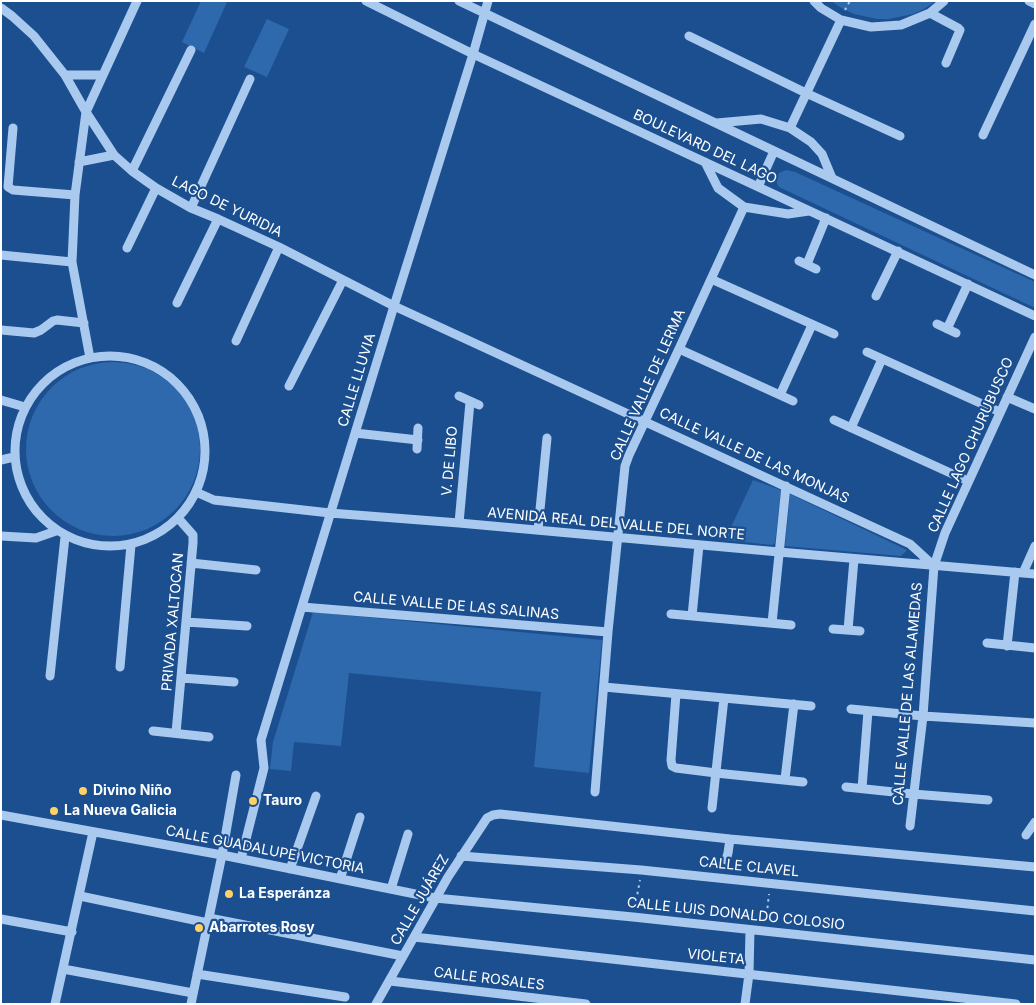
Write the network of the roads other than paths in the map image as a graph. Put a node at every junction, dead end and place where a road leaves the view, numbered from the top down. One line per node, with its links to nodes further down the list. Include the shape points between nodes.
1 (137, 1): 19 (street)
2 (366, 1): 16 (street, BOULEVARD DEL LAGO)
3 (459, 1): 10 (street, BOULEVARD DEL LAGO)
4 (488, 1): 10 (street, CALLE LLUVIA)
5 (814, 1): 12 (street)
6 (944, 1): 11 (street)
7 (1029, 1): 8 (street)
8 (1035, 4)
9 (1, 8): 18 (street, LAGO DE YURIDIA, via 34,36)
10 (484, 13): 16 (street, CALLE LLUVIA); 23 (street, BOULEVARD DEL LAGO)
11 (930, 13): 12 (street, via 902,25 879,27); 17 (street, via 960,30)
12 (841, 20): 21 (street)
13 (1035, 24): 26 (street)
14 (689, 36): 21 (street)
15 (191, 50): 32 (street)
16 (473, 54): 31 (street, BOULEVARD DEL LAGO); 54 (street, CALLE LLUVIA)
17 (946, 63)
18 (65, 75): 19 (street); 22 (street, LAGO DE YURIDIA)
19 (103, 75): 22 (street)
20 (250, 78): 38 (street)
21 (806, 93): 25 (street); 27 (street)
22 (86, 112): 29 (street, LAGO DE YURIDIA); 30 (street)
23 (715, 123): 25 (street, via 761,119); 28 (street, BOULEVARD DEL LAGO)
24 (13, 128): 36 (street, via 8,187)
25 (790, 128): 33 (street, via 822,154)
26 (983, 135)
27 (900, 136)
28 (774, 151): 33 (street, BOULEVARD DEL LAGO); 34 (street)
29 (114, 154): 30 (street); 32 (street, LAGO DE YURIDIA)
30 (79, 162): 36 (street)
31 (705, 162): 34 (street, BOULEVARD DEL LAGO); 37 (street, via 718,188)
32 (132, 171): 35 (street, LAGO DE YURIDIA)
33 (832, 178): 48 (street, BOULEVARD DEL LAGO)
34 (758, 187): 39 (street, BOULEVARD DEL LAGO)
35 (156, 188): 38 (street, LAGO DE YURIDIA); 42 (street)
36 (75, 195): 46 (street)
37 (744, 207): 39 (street, via 788,214); 50 (street, CALLE VALLE DE LERMA)
38 (191, 208): 41 (street, LAGO DE YURIDIA)
39 (810, 211): 40 (street, BOULEVARD DEL LAGO)
40 (826, 218): 44 (street, BOULEVARD DEL LAGO); 47 (street, via 803,263)
41 (218, 219): 43 (street, LAGO DE YURIDIA); 53 (street)
42 (127, 248)
43 (279, 248): 49 (street, LAGO DE YURIDIA); 62 (street)
44 (898, 251): 51 (street, BOULEVARD DEL LAGO); 52 (street)
45 (1, 256): 46 (street)
46 (72, 262): 56 (street)
47 (816, 269)
48 (1035, 275)
49 (343, 280): 54 (street, LAGO DE YURIDIA); 67 (street)
50 (711, 280): 58 (street); 63 (street, CALLE VALLE DE LERMA)
51 (968, 284): 55 (street, BOULEVARD DEL LAGO); 57 (street, via 951,331)
52 (876, 296)
53 (178, 302)
54 (394, 306): 77 (street, CALLE VALLE DE LAS MONJAS); 80 (street, CALLE LLUVIA)
55 (1035, 316)
56 (84, 323): 59 (street, via 58,320 34,333); 65 (street)
57 (937, 324)
58 (812, 325): 60 (street); 68 (street)
59 (1, 330)
60 (834, 334)
61 (1035, 337): 70 (street, CALLE LAGO CHURUBUSCO)
62 (236, 341)
63 (679, 349): 68 (street); 77 (street, CALLE VALLE DE LERMA)
64 (866, 352): 66 (street)
65 (90, 358): 73 (street, via 59,370 35,392); 86 (street, via 114,356 137,360 159,369 178,384 202,424 203,472)
66 (882, 358): 75 (street); 79 (street)
67 (289, 386)
68 (780, 395): 72 (street)
69 (459, 396): 89 (street, V. DE LIBO, via 474,403)
70 (1007, 397): 74 (street); 75 (street, CALLE LAGO CHURUBUSCO)
71 (1, 400): 73 (street)
72 (793, 401)
73 (26, 407): 82 (street, via 16,431)
74 (1035, 409)
75 (1000, 412): 84 (street, CALLE LAGO CHURUBUSCO)
76 (834, 420): 79 (street)
77 (645, 421): 85 (street, CALLE VALLE DE LAS MONJAS); 94 (street, CALLE VALLE DE LERMA, via 625,466)
78 (418, 428): 80 (street, via 418,444)
79 (851, 428): 84 (street)
80 (355, 433): 87 (street, CALLE LLUVIA)
81 (546, 438): 90 (street)
82 (14, 457): 83 (street); 91 (street, via 22,491 42,520)
83 (1, 460)
84 (968, 481): 101 (street, CALLE LAGO CHURUBUSCO)
85 (786, 486): 98 (street); 101 (street, CALLE VALLE DE LAS MONJAS, via 910,544)
86 (196, 492): 87 (street, AVENIDA REAL DEL VALLE DEL NORTE, via 214,500); 88 (street)
87 (330, 513): 89 (street, AVENIDA REAL DEL VALLE DEL NORTE); 105 (street, CALLE LLUVIA)
88 (178, 518): 95 (street, via 148,540); 100 (street, PRIVADA XALTOCAN, via 193,535)
89 (458, 523): 90 (street, AVENIDA REAL DEL VALLE DEL NORTE)
90 (538, 530): 94 (street, AVENIDA REAL DEL VALLE DEL NORTE)
91 (56, 531): 92 (street, via 36,538); 93 (street)
92 (1, 536)
93 (65, 536): 95 (street, via 97,547); 120 (street)
94 (617, 537): 96 (street, AVENIDA REAL DEL VALLE DEL NORTE); 115 (street, CALLE VALLE DE LERMA)
95 (130, 545): 119 (street)
96 (699, 545): 98 (street, AVENIDA REAL DEL VALLE DEL NORTE); 107 (street)
97 (1035, 546): 103 (street)
98 (779, 552): 99 (street, AVENIDA REAL DEL VALLE DEL NORTE); 109 (street)
99 (854, 559): 101 (street, AVENIDA REAL DEL VALLE DEL NORTE); 113 (street)
100 (192, 563): 102 (street); 108 (street, PRIVADA XALTOCAN)
101 (934, 566): 103 (street, AVENIDA REAL DEL VALLE DEL NORTE); 130 (street, CALLE VALLE DE LAS ALAMEDAS)
102 (256, 570)
103 (1019, 572): 104 (street, AVENIDA REAL DEL VALLE DEL NORTE); 117 (street)
104 (1035, 574)
105 (302, 607): 115 (street, CALLE VALLE DE LAS SALINAS); 156 (street, CALLE LLUVIA, via 261,740 264,768)
106 (671, 614): 107 (street)
107 (692, 616): 109 (street)
108 (186, 622): 111 (street); 121 (street, PRIVADA XALTOCAN)
109 (772, 623): 110 (street)
110 (790, 625)
111 (248, 626)
112 (833, 629): 113 (street)
113 (848, 630): 114 (street)
114 (860, 631)
115 (608, 632): 123 (street, CALLE VALLE DE LERMA)
116 (987, 643): 117 (street)
117 (1007, 646): 118 (street)
118 (1035, 648)
119 (120, 667)
120 (50, 676)
121 (182, 678): 122 (street); 133 (street, PRIVADA XALTOCAN)
122 (234, 682)
123 (604, 687): 124 (street); 141 (street, CALLE VALLE DE LERMA)
124 (676, 694): 125 (street); 135 (street, via 672,766)
125 (724, 698): 126 (street); 135 (street)
126 (794, 704): 127 (street); 137 (street)
127 (811, 706)
128 (851, 709): 129 (street)
129 (868, 711): 130 (street); 140 (street)
130 (922, 716): 131 (street); 142 (street, CALLE VALLE DE LAS ALAMEDAS)
131 (1035, 723)
132 (153, 731): 133 (street)
133 (176, 733): 134 (street)
134 (210, 737)
135 (716, 773): 137 (street); 145 (street)
136 (236, 775): 154 (street)
137 (785, 780): 138 (street)
138 (803, 782)
139 (846, 786): 140 (street)
140 (862, 788): 142 (street)
141 (595, 792)
142 (913, 794): 144 (street); 149 (street, CALLE VALLE DE LAS ALAMEDAS)
143 (316, 796): 159 (street)
144 (988, 800)
145 (712, 808)
146 (1, 815): 150 (street, CALLE GUADALUPE VICTORIA)
147 (360, 817): 160 (street)
148 (1035, 822): 152 (street)
149 (910, 826)
150 (93, 832): 154 (street, CALLE GUADALUPE VICTORIA); 162 (street)
151 (408, 834): 161 (street)
152 (1026, 835)
153 (730, 839): 155 (street, CALLE JUÁREZ, via 500,814 487,818); 157 (street); 158 (street)
154 (222, 855): 156 (street, CALLE GUADALUPE VICTORIA); 166 (street)
155 (460, 856): 163 (street, CALLE JUÁREZ); 164 (street, CALLE CLAVEL, via 641,870)
156 (242, 859): 159 (street, CALLE GUADALUPE VICTORIA)
157 (726, 860)
158 (1035, 867)
159 (290, 869): 160 (street, CALLE GUADALUPE VICTORIA)
160 (340, 879): 161 (street, CALLE GUADALUPE VICTORIA)
161 (391, 889): 163 (street, CALLE GUADALUPE VICTORIA)
162 (80, 896): 166 (street); 168 (street)
163 (435, 898): 167 (street, CALLE LUIS DONALDO COLOSIO); 169 (street, CALLE JUÁREZ)
164 (1035, 911)
165 (1, 919): 168 (street)
166 (208, 920): 170 (street); 173 (street)
167 (750, 930): 171 (street, CALLE LUIS DONALDO COLOSIO); 174 (street)
168 (72, 932): 172 (street)
169 (414, 937): 170 (street, CALLE JUÁREZ); 174 (street, VIOLETA)
170 (403, 956): 175 (street, CALLE JUÁREZ)
171 (1035, 960)
172 (63, 969): 176 (street); 178 (street)
173 (197, 974): 176 (street); 177 (street)
174 (749, 974): 182 (street); 183 (street, VIOLETA)
175 (390, 981): 180 (street, CALLE JUÁREZ); 181 (street, CALLE ROSALES)
176 (193, 993): 179 (street)
177 (345, 997)
178 (55, 1004)
179 (191, 1004)
180 (376, 1004)
181 (586, 1004)
182 (745, 1004)
183 (1016, 1004)

